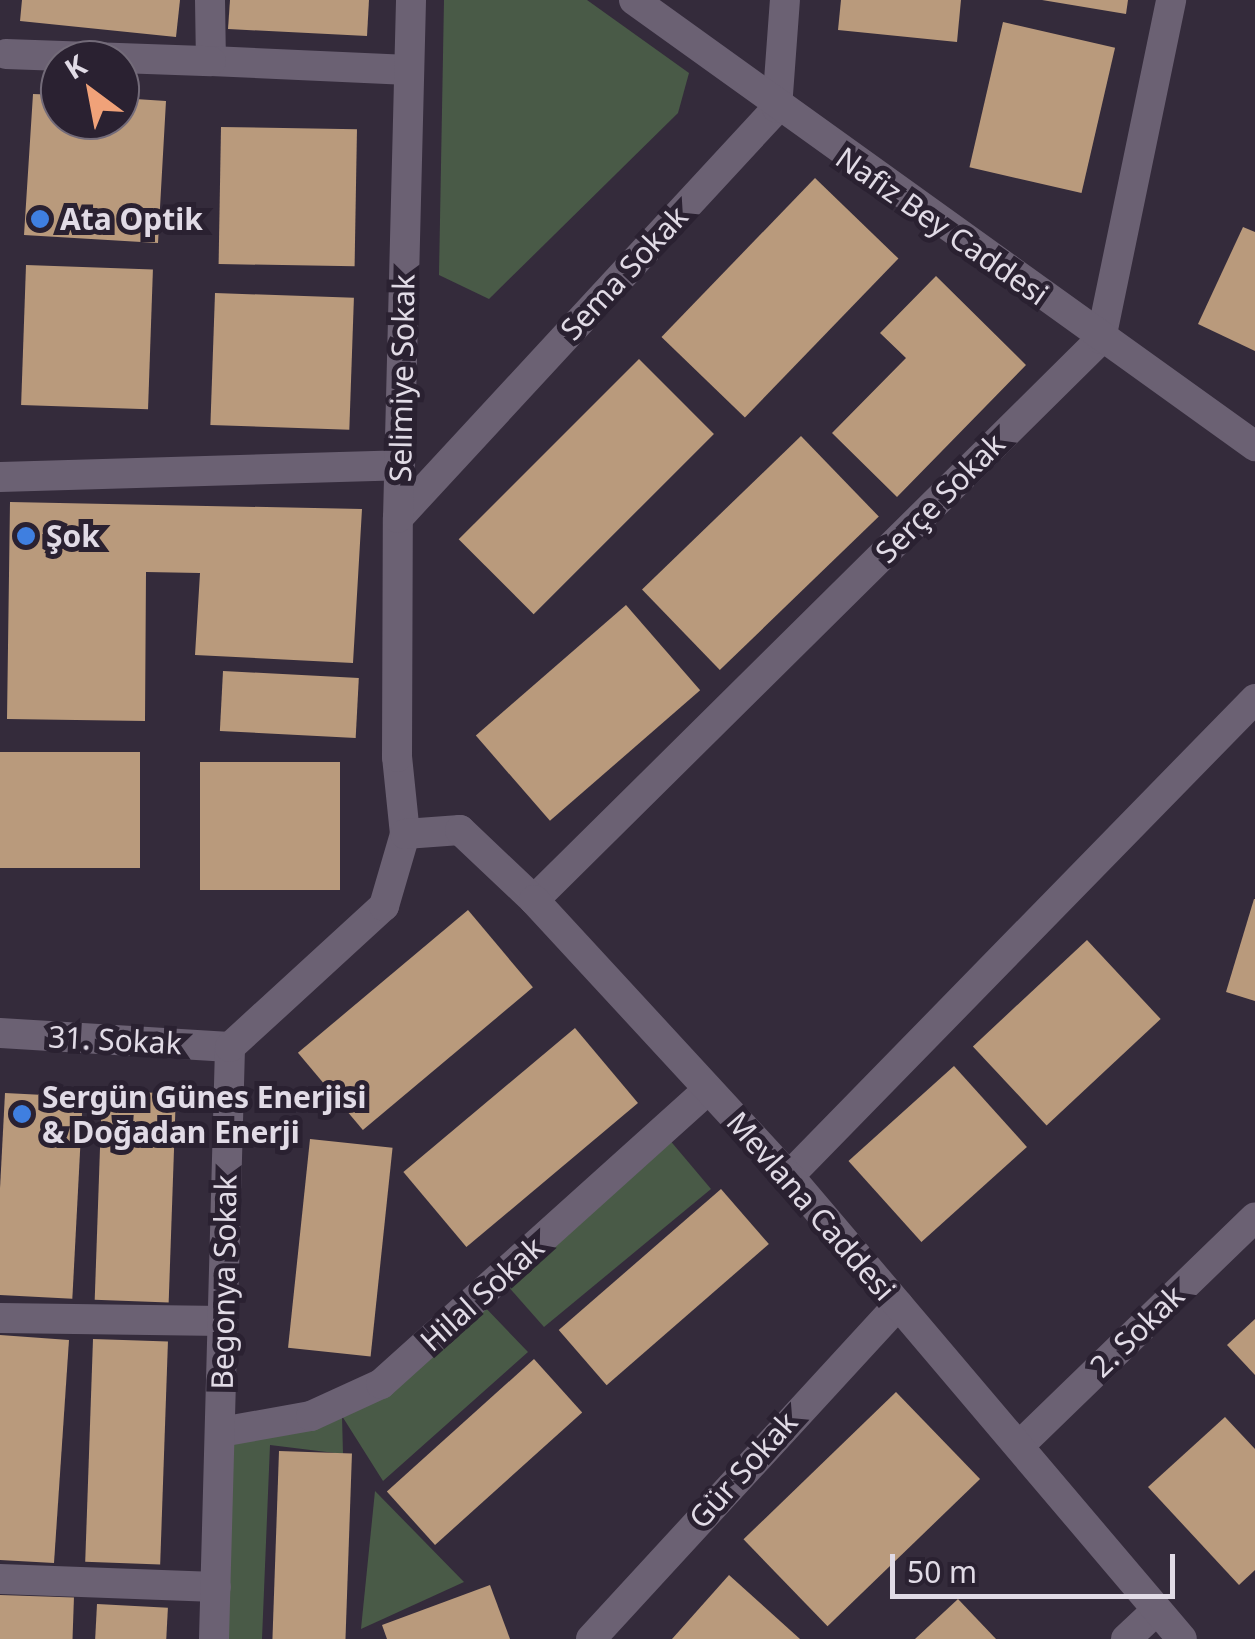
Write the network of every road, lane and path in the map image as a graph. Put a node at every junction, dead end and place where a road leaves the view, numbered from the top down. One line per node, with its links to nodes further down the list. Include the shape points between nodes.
1 (210, 0): 7 (street)
2 (411, 0): 8 (street, Selimiye Sokak)
3 (634, 0): 9 (street, Nafiz Bey Caddesi)
4 (785, 0): 9 (street)
5 (1171, 0): 10 (street)
6 (6, 54): 7 (street)
7 (211, 61): 8 (street)
8 (409, 70): 12 (street, Selimiye Sokak)
9 (777, 108): 10 (street, Nafiz Bey Caddesi); 14 (street, Sema Sokak)
10 (1101, 339): 11 (street, Nafiz Bey Caddesi); 17 (street, Serçe Sokak)
11 (1255, 446)
12 (400, 465): 13 (street); 14 (street, Selimiye Sokak)
13 (0, 477)
14 (398, 518): 16 (street, Selimiye Sokak, via 396,757)
15 (1255, 699): 21 (street)
16 (404, 834): 17 (street, Mevlana Caddesi, via 460,830); 19 (street, via 384,906)
17 (534, 900): 20 (street, Mevlana Caddesi)
18 (0, 1034): 19 (street, 31. Sokak)
19 (230, 1047): 25 (street, Begonya Sokak)
20 (708, 1090): 21 (street, Mevlana Caddesi); 26 (street, Hilal Sokak, via 381,1384 312,1416)
21 (789, 1176): 23 (street, Mevlana Caddesi)
22 (1255, 1217): 27 (street, 2. Sokak)
23 (898, 1305): 27 (street, Mevlana Caddesi); 32 (street, Gür Sokak)
24 (0, 1318): 25 (street)
25 (224, 1320): 26 (street, Begonya Sokak)
26 (221, 1432): 29 (street, Begonya Sokak)
27 (1020, 1445): 30 (street, Mevlana Caddesi)
28 (0, 1579): 29 (street)
29 (216, 1587): 31 (street, Begonya Sokak)
30 (1157, 1610): 33 (street); 34 (street, Mevlana Caddesi)
31 (214, 1639)
32 (590, 1639)
33 (1126, 1639)
34 (1182, 1639)

